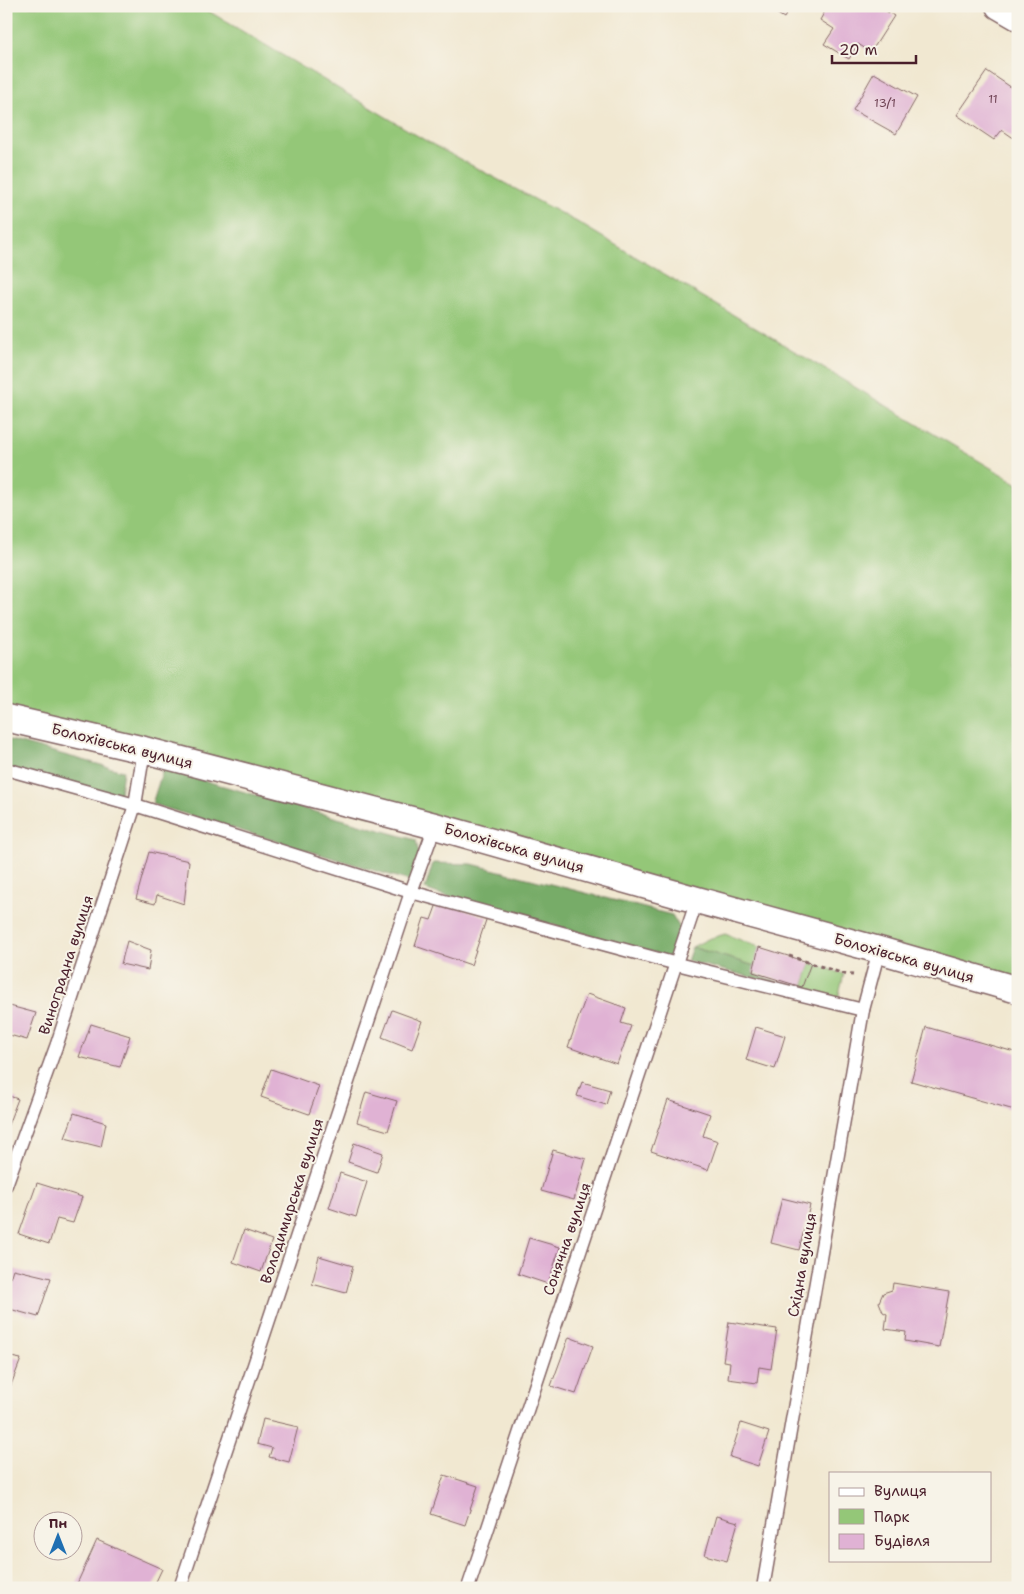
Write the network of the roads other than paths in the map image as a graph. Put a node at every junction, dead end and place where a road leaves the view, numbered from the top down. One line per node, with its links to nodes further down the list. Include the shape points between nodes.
1 (999, 6): 2 (street)
2 (1018, 17)
3 (6, 718): 4 (street, Болохівська вулиця)
4 (144, 750): 6 (lane, Виноградна вулиця); 7 (street, Болохівська вулиця)
5 (6, 769): 6 (lane)
6 (135, 805): 8 (lane); 14 (lane, Виноградна вулиця, via 57,1044)
7 (435, 826): 8 (lane, Володимирська вулиця); 9 (street, Болохівська вулиця)
8 (411, 892): 11 (lane); 15 (lane, Володимирська вулиця)
9 (697, 900): 10 (street, Болохівська вулиця); 11 (lane, Сонячна вулиця)
10 (879, 950): 12 (street, Болохівська вулиця); 13 (lane, Східна вулиця)
11 (677, 964): 13 (lane); 16 (lane, Сонячна вулиця)
12 (1018, 990)
13 (863, 1010): 17 (lane, Східна вулиця)
14 (6, 1186)
15 (180, 1588)
16 (468, 1588)
17 (763, 1588)

